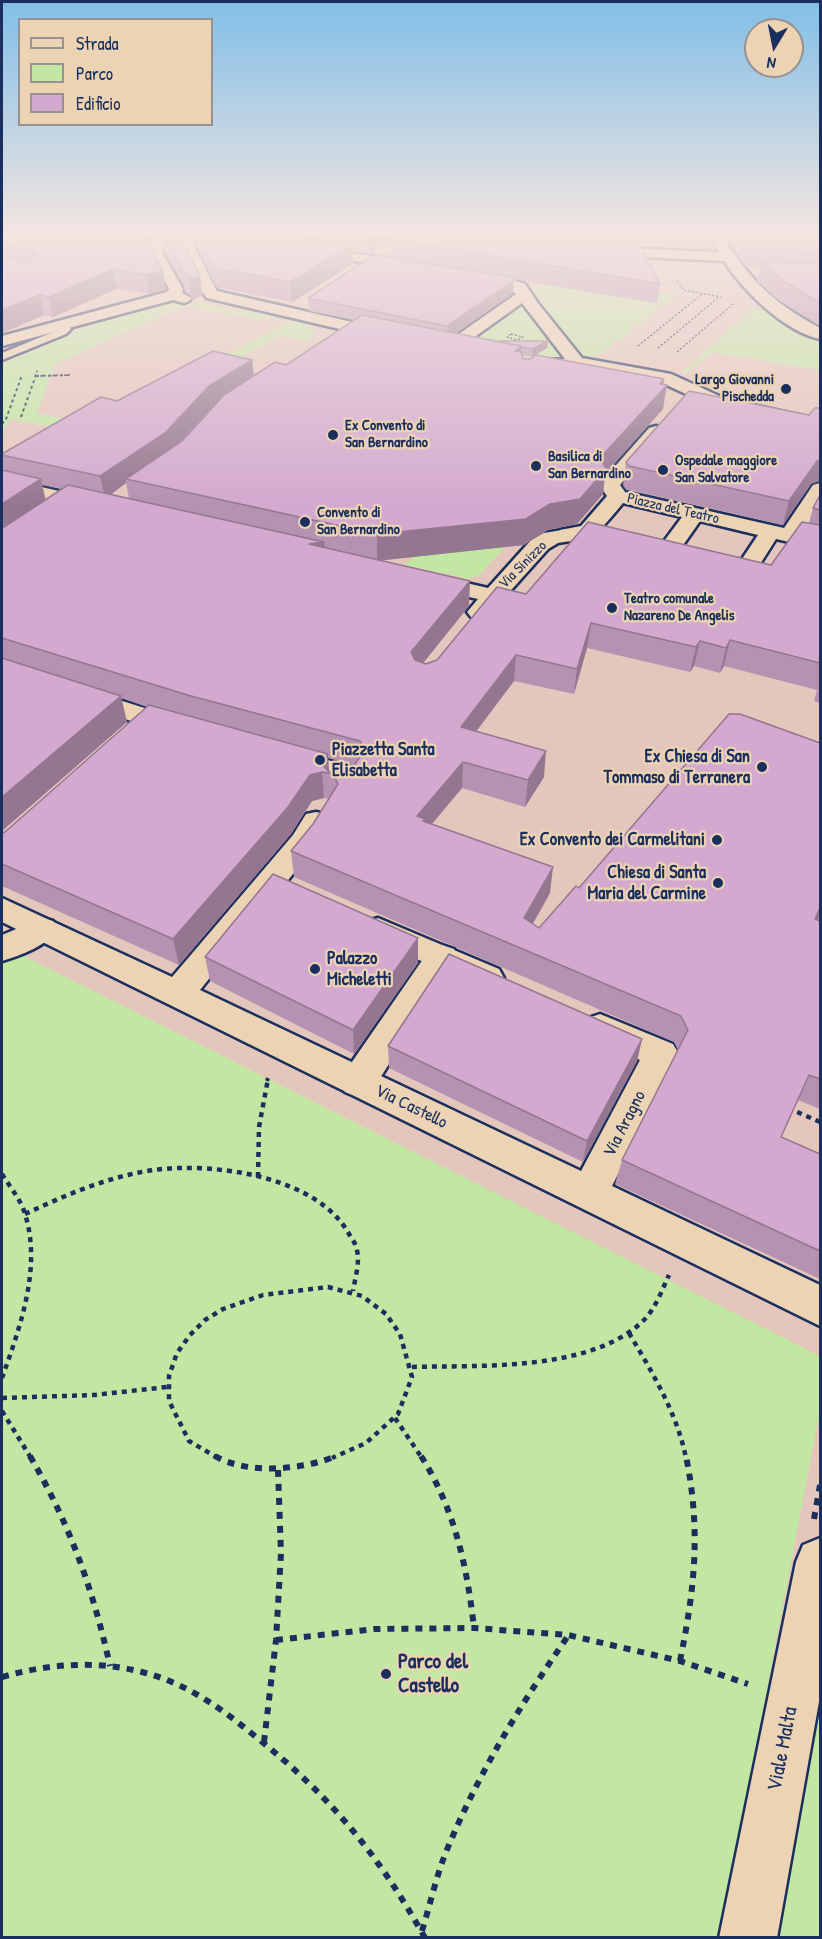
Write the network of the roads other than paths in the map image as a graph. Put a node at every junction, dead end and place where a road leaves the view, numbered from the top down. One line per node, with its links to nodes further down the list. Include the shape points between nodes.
1 (57, 325): 11 (street)
2 (63, 325): 15 (lane, via 66,329 60,334)
3 (341, 325): 7 (street)
4 (480, 325): 13 (street)
5 (548, 325): 16 (street)
6 (805, 325): 8 (street)
7 (351, 328): 9 (street); 10 (street)
8 (820, 334)
9 (333, 339)
10 (407, 339)
11 (2, 341)
12 (430, 344): 13 (street)
13 (449, 348): 14 (street)
14 (470, 352)
15 (2, 357)
16 (577, 363): 17 (street); 18 (street, via 633,369 675,381)
17 (530, 367)
18 (698, 394): 19 (street); 21 (street, via 731,406)
19 (680, 405)
20 (667, 419): 24 (street, via 609,485)
21 (820, 425)
22 (2, 484): 25 (street)
23 (820, 489): 30 (street)
24 (618, 496): 28 (street, Piazza del Teatro); 29 (street, Piazza del Teatro)
25 (70, 500): 26 (street); 27 (street)
26 (116, 507)
27 (51, 512)
28 (695, 514): 30 (street, Piazza del Teatro); 33 (street, via 661,549)
29 (590, 529): 31 (street); 38 (street, Via Sinizzo, via 540,544)
30 (781, 533): 32 (street, Piazza del Teatro); 35 (street)
31 (613, 534)
32 (820, 543)
33 (692, 553)
34 (726, 561): 35 (street)
35 (748, 566): 37 (street)
36 (411, 578): 38 (street)
37 (733, 589)
38 (493, 596): 39 (street, Via Sinizzo)
39 (463, 632)
40 (2, 670): 41 (street)
41 (149, 719): 42 (street); 43 (street)
42 (201, 734)
43 (125, 741)
44 (265, 751): 45 (street, via 338,791)
45 (271, 882): 46 (street); 53 (street)
46 (303, 896)
47 (2, 909): 49 (street, Via Castello)
48 (346, 915): 51 (street)
49 (42, 929): 50 (street); 53 (street, Via Castello)
50 (2, 949)
51 (442, 957): 52 (street); 55 (street)
52 (518, 992)
53 (177, 994): 55 (street, Via Castello)
54 (573, 1016): 56 (street, Via Aragno, via 661,1054)
55 (358, 1082): 56 (street, Via Castello)
56 (589, 1193): 57 (street, Via Castello)
57 (820, 1306)
58 (820, 1562): 59 (street, Viale Malta)
59 (748, 1938)

